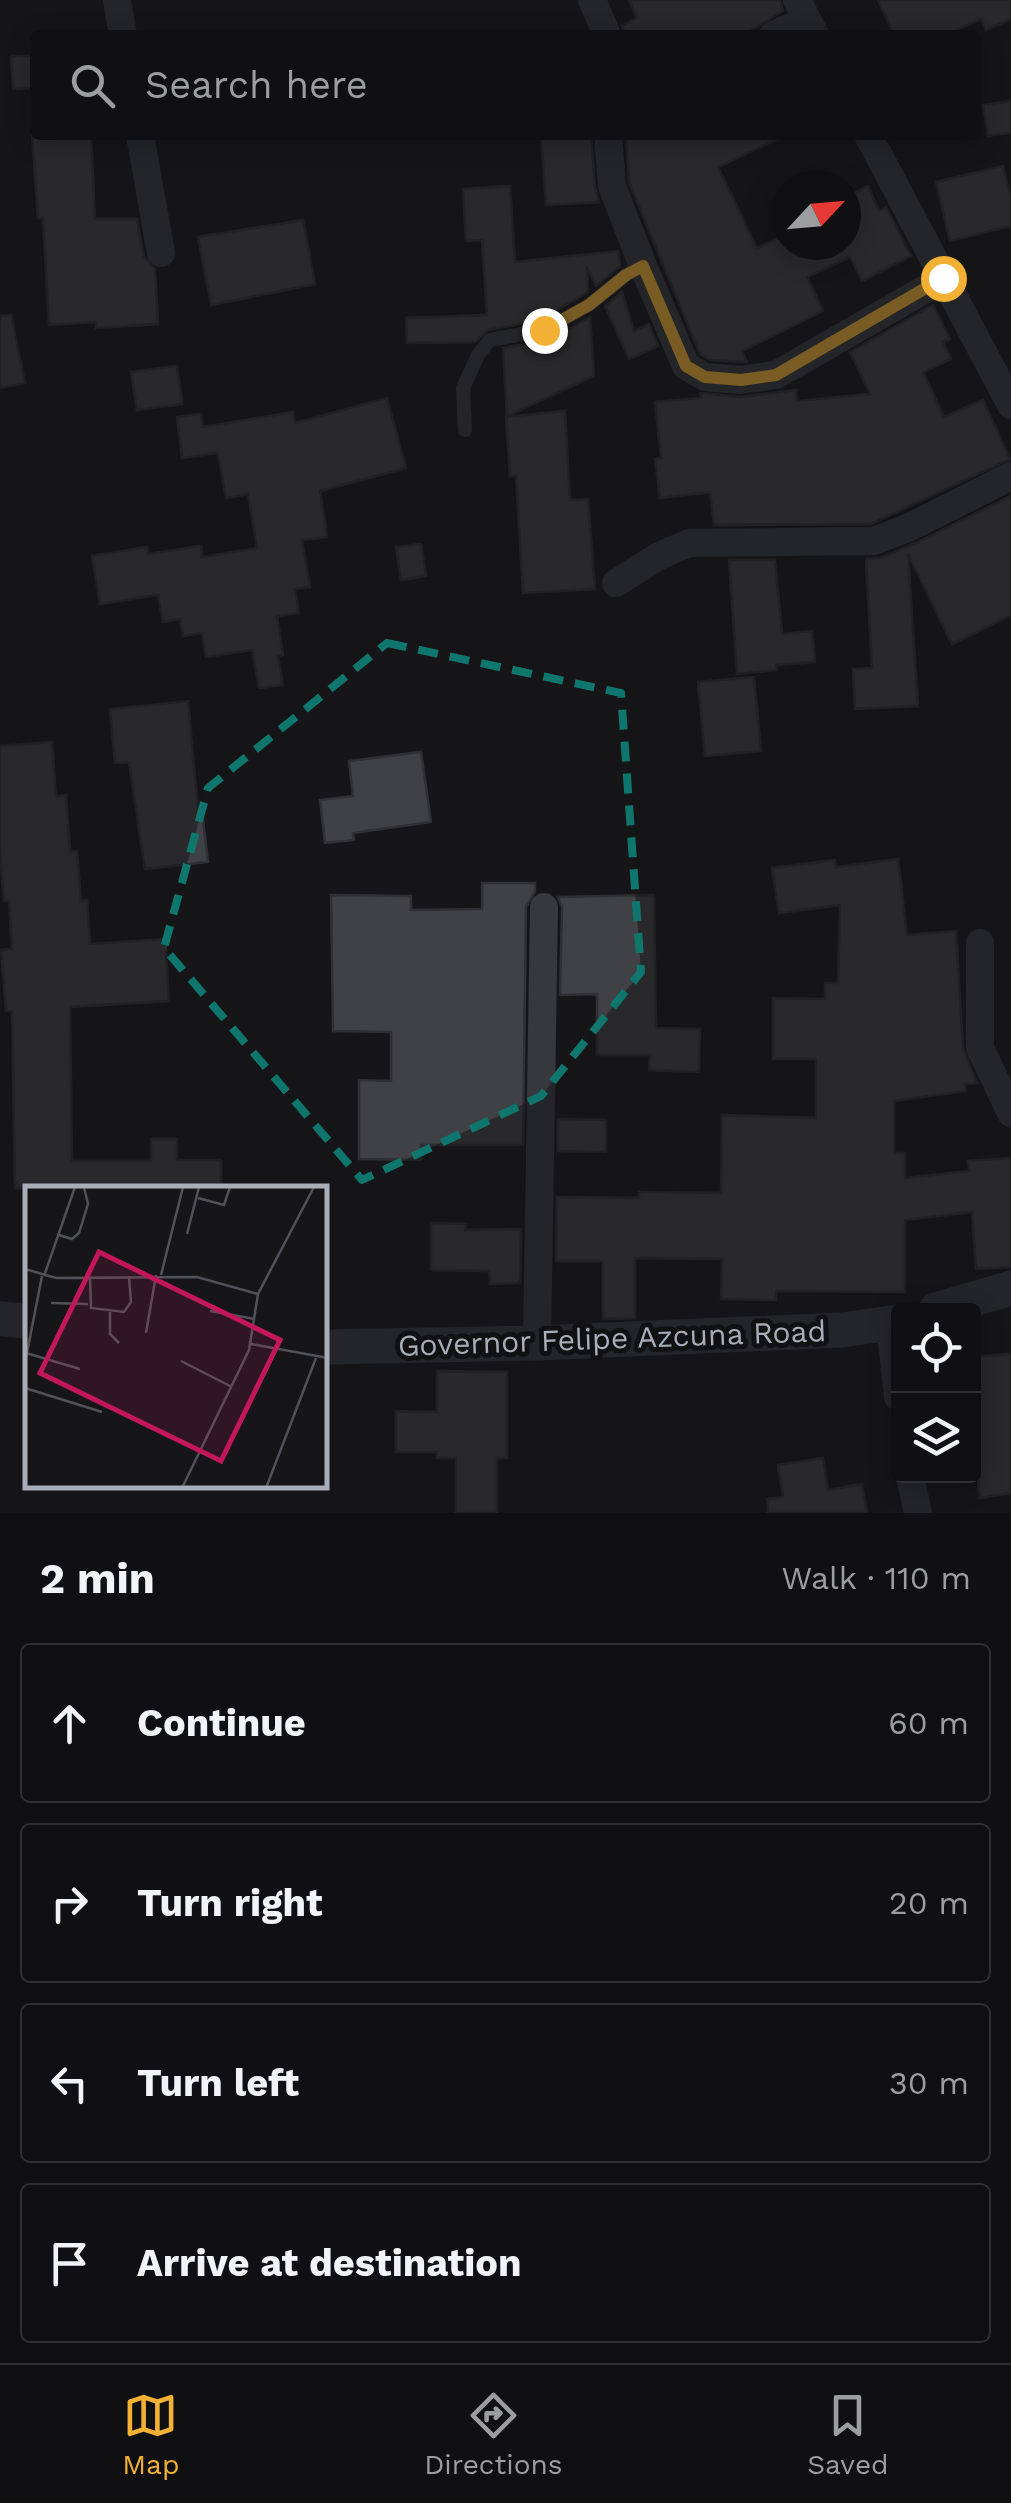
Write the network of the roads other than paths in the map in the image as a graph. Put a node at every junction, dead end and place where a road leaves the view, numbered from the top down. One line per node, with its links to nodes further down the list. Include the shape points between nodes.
1 (116, 0): 4 (street)
2 (592, 0): 5 (street)
3 (806, 18): 6 (street)
4 (122, 30)
5 (604, 30)
6 (783, 30)
7 (141, 140): 10 (street)
8 (608, 140): 11 (street, via 612,186)
9 (871, 140): 12 (street)
10 (161, 253)
11 (643, 266): 12 (street, via 686,366 705,377 741,380 776,375); 14 (lane, via 544,330 490,340 463,388)
12 (943, 278): 13 (street)
13 (1011, 405)
14 (465, 430)
15 (1011, 476): 16 (street, via 874,541 688,543)
16 (616, 582)
17 (544, 907): 25 (street)
18 (980, 943): 19 (street, via 980,1048)
19 (1011, 1113)
20 (1011, 1288): 21 (street)
21 (960, 1303)
22 (0, 1320): 23 (street)
23 (25, 1321)
24 (891, 1323): 25 (street, Governor Felipe Azcuna Road)
25 (537, 1343): 26 (street, Governor Felipe Azcuna Road)
26 (328, 1347)
27 (912, 1483): 28 (street)
28 (918, 1513)

